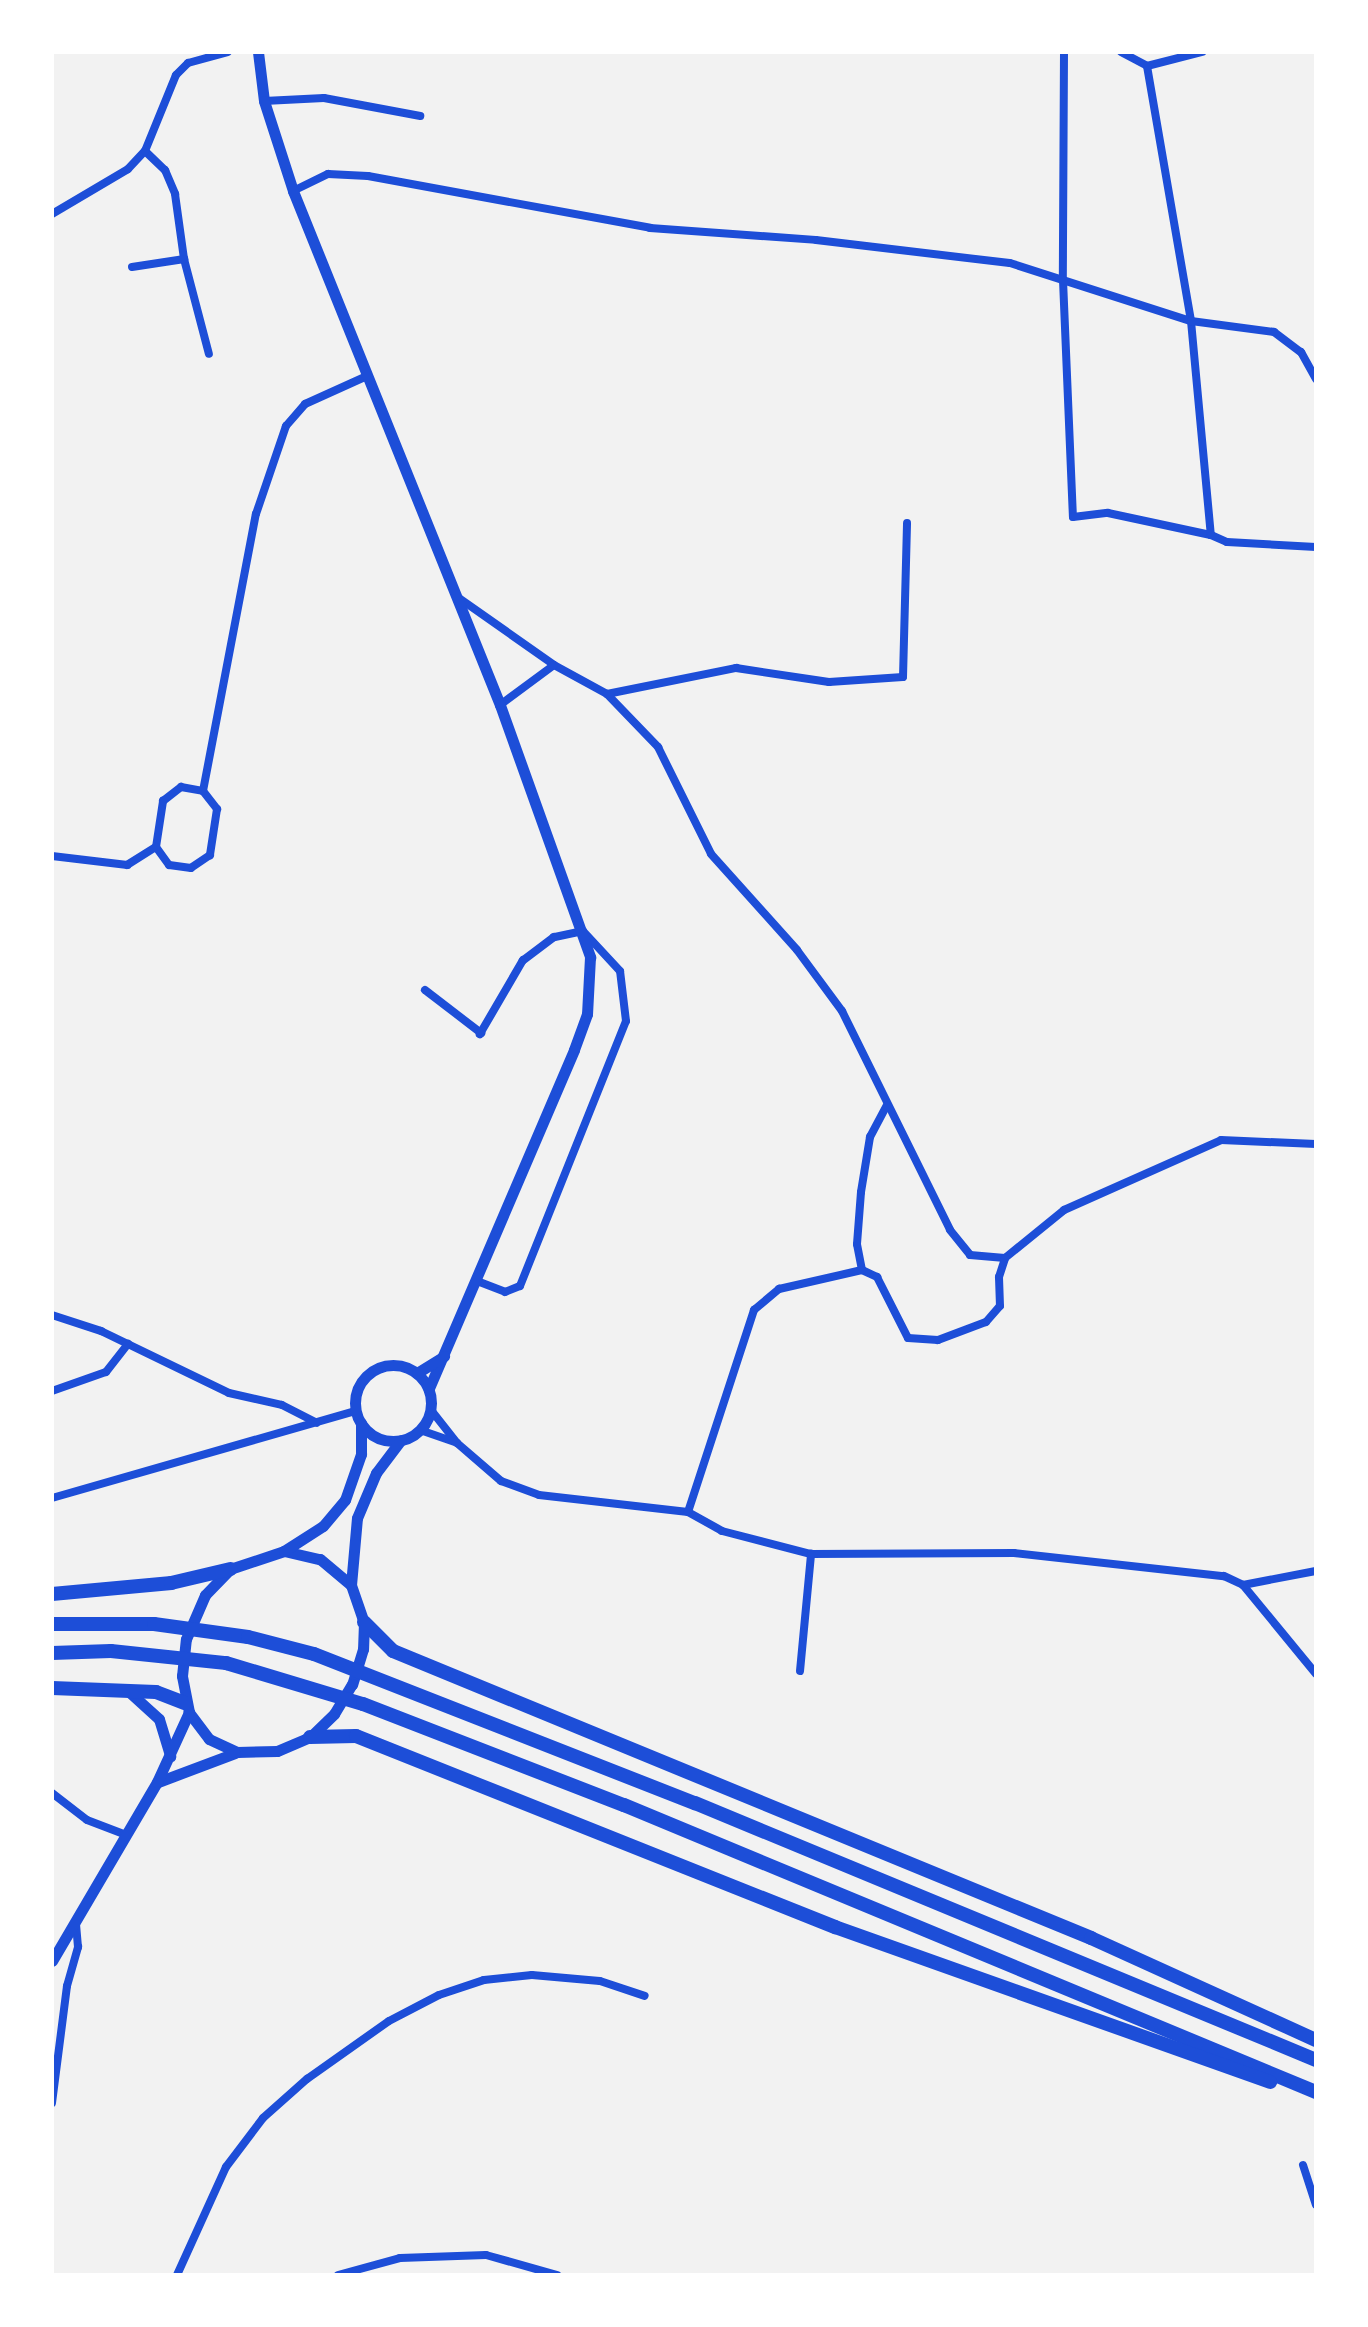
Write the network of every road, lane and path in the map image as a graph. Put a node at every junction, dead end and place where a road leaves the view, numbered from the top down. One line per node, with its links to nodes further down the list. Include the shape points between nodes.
1 (228, 52): 9 (street, via 188,63 176,75)
2 (258, 52): 7 (street)
3 (1064, 52): 14 (street)
4 (1202, 52): 6 (street)
5 (1125, 53): 6 (street)
6 (1147, 66): 15 (street)
7 (264, 101): 8 (street, via 324,98); 10 (street)
8 (420, 116)
9 (145, 151): 11 (street, via 128,169); 12 (street, via 165,170 175,194)
10 (293, 191): 14 (street, via 328,174 368,176 623,224 974,257); 17 (street)
11 (52, 214)
12 (184, 259): 13 (street); 16 (street)
13 (132, 267)
14 (1063, 280): 15 (street); 20 (street, via 1073,517 1108,513)
15 (1191, 321): 18 (street, via 1274,332 1301,352); 20 (street)
16 (209, 354)
17 (367, 376): 22 (street); 26 (street, via 305,404 286,426 256,514)
18 (1316, 379)
19 (907, 523): 24 (street, via 903,677 829,682 736,668)
20 (1211, 535): 21 (street, via 1227,542)
21 (1316, 547)
22 (455, 595): 23 (street); 25 (street)
23 (554, 665): 24 (street); 25 (street)
24 (607, 694): 31 (street, via 658,747 711,854 797,950 842,1011)
25 (500, 705): 29 (street)
26 (203, 791): 27 (street, via 181,787 163,801); 27 (street, via 217,809 210,855 191,868 169,865)
27 (156, 847): 28 (street, via 127,865)
28 (52, 856)
29 (583, 931): 30 (street, via 554,937 523,960 480,1033); 37 (street, via 590,957 587,1014); 37 (street, via 620,971 626,1021 520,1286 505,1292)
30 (425, 990)
31 (887, 1105): 34 (street, via 950,1230 970,1255); 35 (street, via 870,1137 861,1192 857,1244)
32 (1316, 1144): 33 (street, via 1221,1140 1064,1210)
33 (1005, 1258): 34 (street); 36 (street)
34 (991, 1260): 36 (street)
35 (862, 1270): 36 (street, via 877,1277 908,1338 938,1340 986,1322 1000,1306); 52 (street, via 779,1289 754,1310)
36 (999, 1277)
37 (477, 1281): 40 (street)
38 (52, 1315): 39 (street)
39 (128, 1344): 43 (street, via 106,1372); 46 (street, via 229,1393 282,1405)
40 (444, 1356): 41 (street); 42 (street)
41 (417, 1373): 42 (street); 45 (street, via 396,1365 373,1370 358,1388)
42 (429, 1389): 44 (street)
43 (52, 1391)
44 (431, 1410): 48 (street); 50 (street)
45 (356, 1411): 46 (street); 47 (street)
46 (317, 1423): 51 (street)
47 (361, 1423): 49 (street, via 378,1438); 53 (street, via 361,1454 345,1500 323,1526)
48 (420, 1430): 49 (street); 50 (street)
49 (401, 1440): 57 (street, via 376,1473 357,1518)
50 (457, 1443): 52 (street, via 501,1481 539,1495)
51 (52, 1498)
52 (688, 1512): 54 (street, via 722,1531)
53 (284, 1551): 55 (street); 57 (street, via 320,1559)
54 (811, 1554): 58 (street, via 1014,1553 1196,1570); 63 (street)
55 (230, 1569): 59 (highway, via 171,1583); 67 (street, via 205,1595 189,1630 182,1676)
56 (1316, 1571): 58 (street)
57 (351, 1585): 60 (street)
58 (1243, 1585): 64 (street)
59 (52, 1594)
60 (364, 1622): 68 (street, via 363,1649 352,1684 334,1714); 77 (highway, via 393,1651 1091,1938)
61 (52, 1624): 78 (highway, via 154,1624 248,1637 314,1654)
62 (53, 1653): 79 (highway, via 111,1651 226,1663 290,1679 439,1732)
63 (800, 1671)
64 (1316, 1674)
65 (52, 1688): 66 (highway)
66 (126, 1689): 67 (highway); 70 (street, via 150,1706)
67 (187, 1707): 69 (street, via 209,1739); 70 (street)
68 (310, 1737): 69 (street, via 277,1751); 79 (highway, via 356,1736 835,1927 1221,2068)
69 (237, 1752): 71 (street)
70 (170, 1756): 71 (street)
71 (157, 1782): 73 (street)
72 (52, 1793): 73 (street, via 87,1820)
73 (124, 1834): 74 (street)
74 (75, 1918): 75 (street); 80 (street, via 78,1947 67,1986)
75 (52, 1961)
76 (645, 1996): 83 (street, via 600,1981 532,1975 484,1980 439,1995 389,2021 307,2079 263,2118 226,2167)
77 (1316, 2040)
78 (1316, 2060)
79 (1316, 2094)
80 (52, 2103)
81 (1303, 2165): 82 (street)
82 (1316, 2205)
83 (177, 2275)
84 (338, 2275): 85 (street, via 400,2258 486,2255)
85 (557, 2275)

